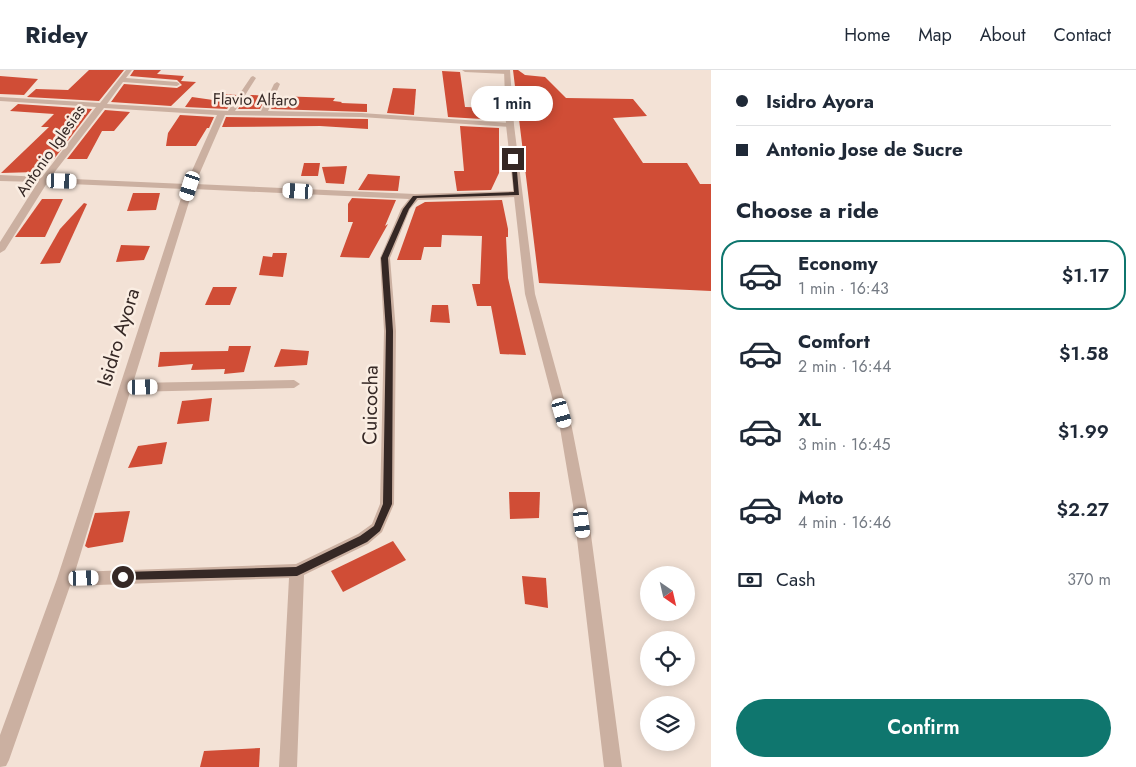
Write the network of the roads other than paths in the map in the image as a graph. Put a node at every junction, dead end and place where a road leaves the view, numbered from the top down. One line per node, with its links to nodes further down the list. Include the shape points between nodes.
1 (129, 70): 5 (street, Antonio Iglesias)
2 (465, 70): 3 (street)
3 (507, 71): 12 (street)
4 (253, 78): 10 (street, Isidro Ayora)
5 (121, 80): 6 (street); 9 (street, Antonio Iglesias)
6 (177, 84)
7 (277, 84): 11 (street)
8 (0, 100): 9 (street, Flavio Alfaro)
9 (100, 105): 10 (street, Flavio Alfaro); 14 (street, Antonio Iglesias)
10 (226, 113): 11 (street, Flavio Alfaro); 15 (street, Isidro Ayora)
11 (263, 114): 12 (street, Flavio Alfaro, via 361,115)
12 (510, 125): 16 (street)
13 (0, 178): 14 (street)
14 (44, 180): 15 (street); 18 (street, Antonio Iglesias)
15 (190, 186): 17 (street); 20 (street, Isidro Ayora)
16 (517, 194): 17 (street); 25 (street, via 530,294 566,428 580,505)
17 (415, 197): 21 (street, Cuicocha, via 406,209 385,258 390,331 387,504 377,528 363,539)
18 (0, 250)
19 (294, 384): 20 (street)
20 (124, 388): 22 (street, Isidro Ayora)
21 (297, 571): 22 (street); 24 (street)
22 (65, 578): 23 (street, Isidro Ayora)
23 (0, 760)
24 (288, 767)
25 (613, 767)

